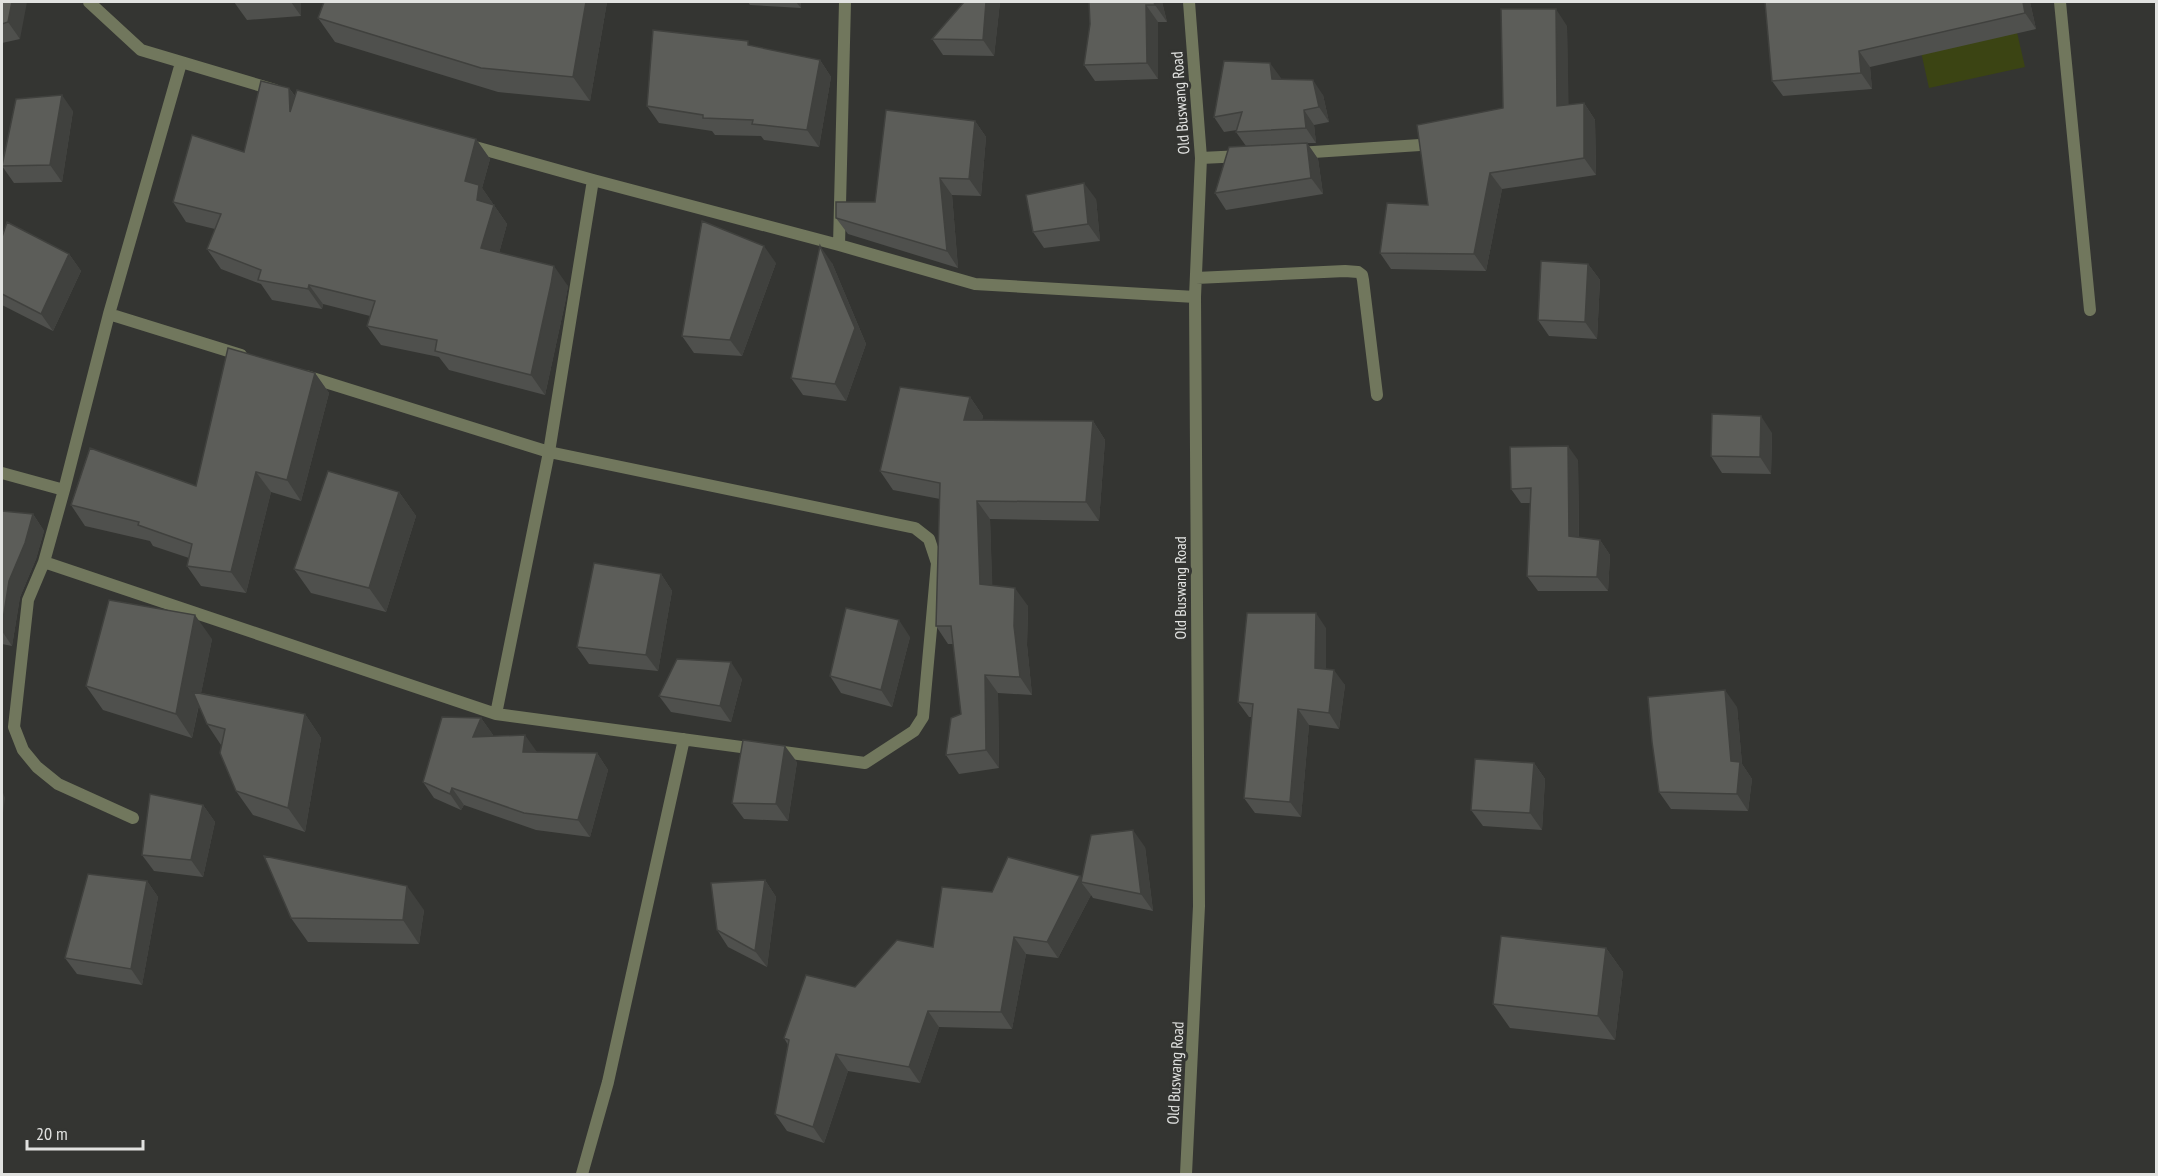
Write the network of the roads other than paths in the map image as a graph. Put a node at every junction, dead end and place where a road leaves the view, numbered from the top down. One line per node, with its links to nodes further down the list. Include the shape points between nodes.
1 (88, 2): 5 (street, via 141,50)
2 (845, 2): 13 (street)
3 (1189, 2): 11 (street, Old Buswang Road)
4 (2060, 2): 16 (street)
5 (180, 63): 6 (street); 17 (street)
6 (284, 92)
7 (456, 141): 12 (street)
8 (1420, 145): 9 (street)
9 (1282, 154)
10 (1259, 155): 11 (street)
11 (1201, 158): 14 (street, Old Buswang Road)
12 (593, 180): 13 (street); 21 (street)
13 (839, 244): 15 (street, via 975,284)
14 (1196, 278): 15 (street, Old Buswang Road); 20 (street, via 1358,272 1363,280)
15 (1195, 297): 29 (street, Old Buswang Road, via 1199,906)
16 (2090, 310)
17 (109, 314): 18 (street); 23 (street)
18 (256, 360)
19 (290, 371): 21 (street)
20 (1377, 395)
21 (549, 452): 25 (street); 26 (street, via 915,528 929,539 937,563 936,578 923,717 914,730 865,763)
22 (2, 473): 23 (street)
23 (64, 489): 24 (street)
24 (44, 562): 25 (street); 27 (street, via 28,600 14,727 23,750 58,784)
25 (496, 714): 26 (street)
26 (684, 739): 28 (street, via 608,1082)
27 (133, 818)
28 (582, 1174)
29 (1186, 1174)

